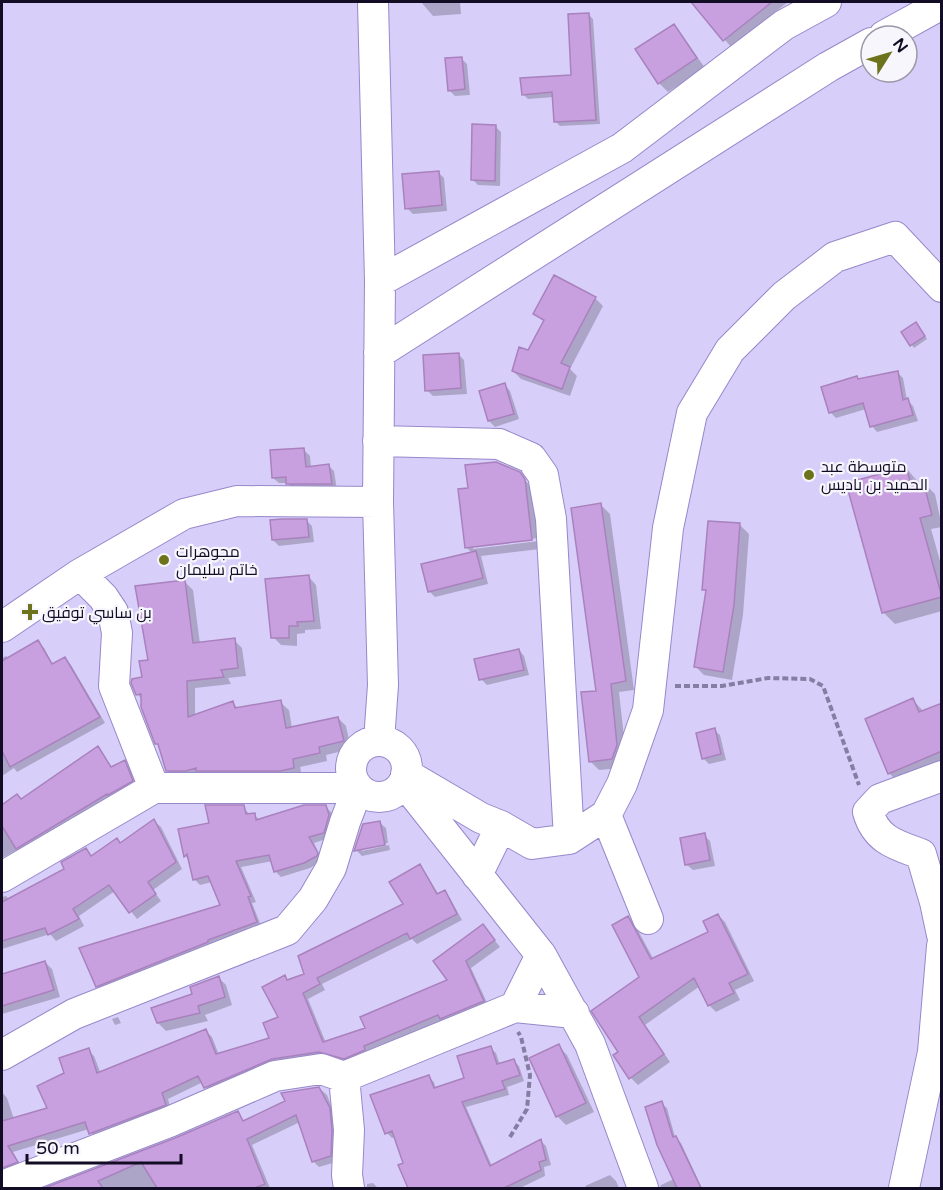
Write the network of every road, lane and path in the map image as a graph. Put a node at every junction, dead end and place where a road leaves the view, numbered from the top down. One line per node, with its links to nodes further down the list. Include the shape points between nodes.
1 (372, 2): 6 (street)
2 (826, 2): 6 (street, via 784,25 622,148)
3 (942, 4): 4 (street)
4 (906, 24)
5 (859, 50): 8 (street)
6 (380, 281): 8 (street)
7 (940, 289): 13 (street, via 895,237 835,257 784,296 730,350 692,413 668,528)
8 (379, 354): 9 (street)
9 (378, 441): 10 (street); 22 (street, via 499,444 531,458 543,475 550,519)
10 (378, 502): 11 (street, via 237,501 184,514); 14 (street, via 383,685)
11 (80, 574): 12 (street); 17 (street, via 113,612 117,633 114,686)
12 (2, 627)
13 (650, 687): 19 (path, via 722,686 768,678 810,679 823,686); 20 (street, via 648,710 626,774)
14 (379, 741): 16 (street, via 389,743 403,755); 18 (street, via 362,746 352,761)
15 (942, 776): 19 (street, via 880,799)
16 (405, 778): 18 (street, via 386,796 370,796); 21 (street); 24 (street)
17 (154, 788): 18 (street); 25 (street)
18 (358, 788): 32 (street, via 331,868 313,899 287,930 74,1014)
19 (868, 812): 23 (street, via 872,825 890,843)
20 (606, 815): 22 (street); 26 (street)
21 (501, 826): 22 (street, via 532,844); 24 (street)
22 (568, 839)
23 (931, 852): 27 (street)
24 (477, 875): 29 (street)
25 (2, 877)
26 (648, 919)
27 (942, 935)
28 (942, 946): 38 (street, via 933,1052)
29 (541, 955): 30 (street); 31 (street)
30 (510, 1009): 31 (street); 33 (street); 34 (path, via 530,1076 527,1108)
31 (574, 1013): 37 (street, via 590,1044)
32 (2, 1055)
33 (344, 1077): 35 (street, via 321,1068 275,1076 169,1122); 36 (street)
34 (510, 1137)
35 (2, 1186)
36 (349, 1188)
37 (643, 1188)
38 (904, 1188)

